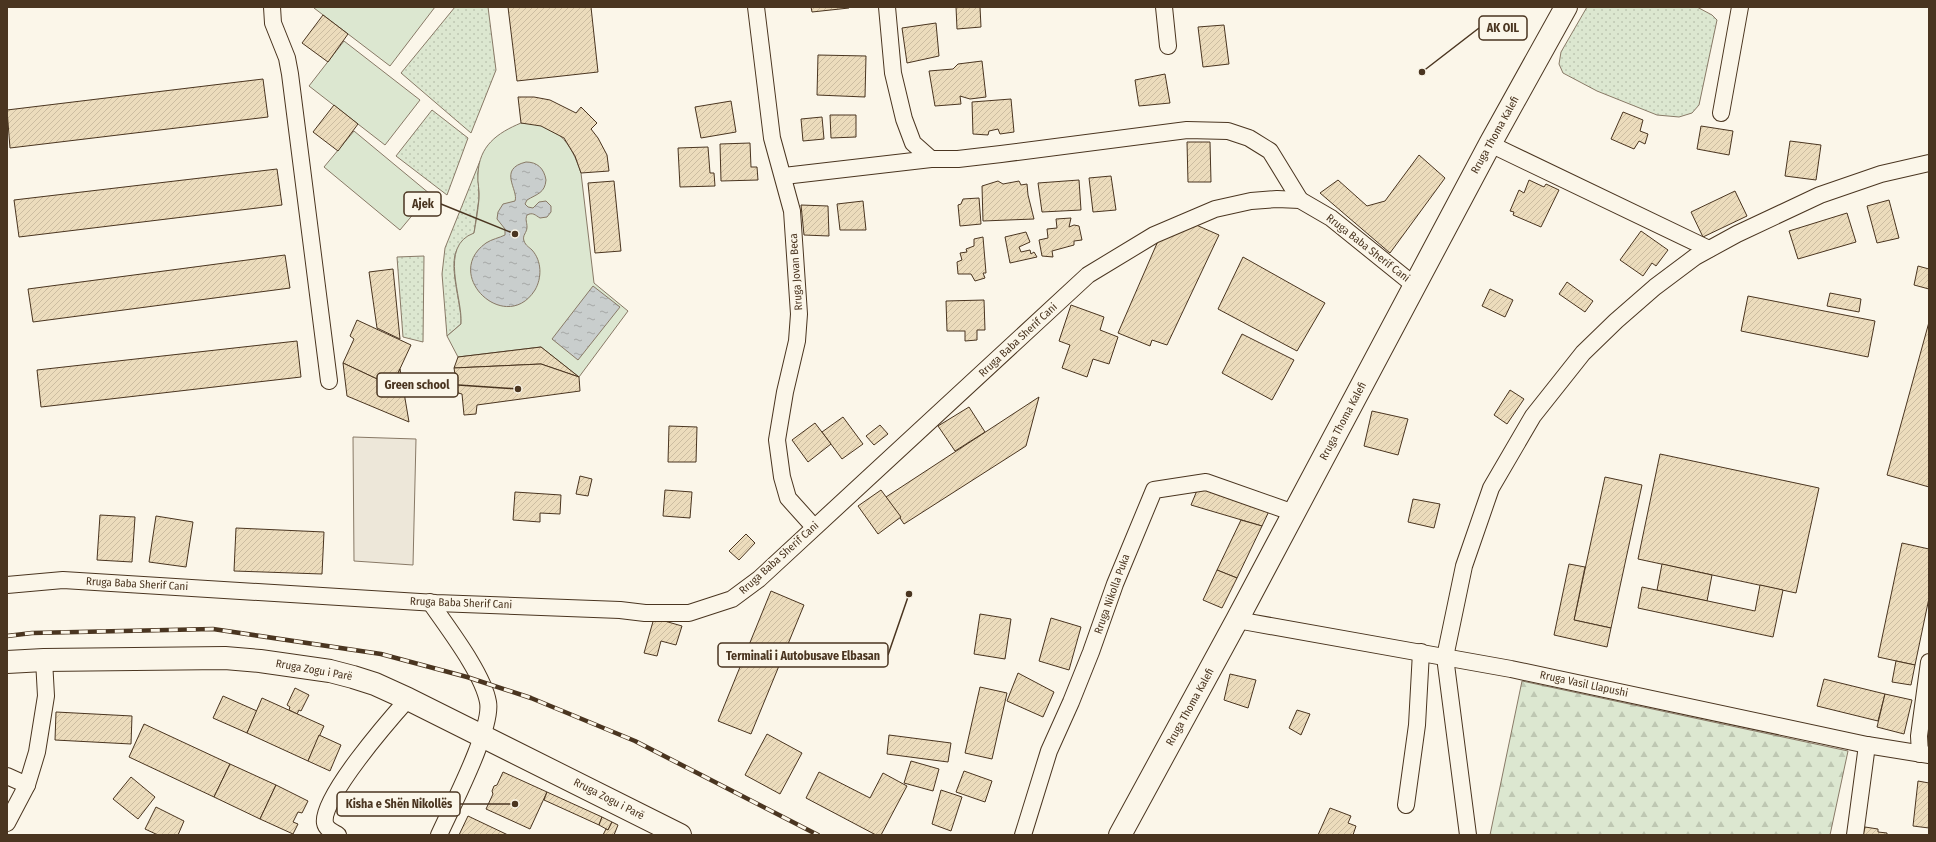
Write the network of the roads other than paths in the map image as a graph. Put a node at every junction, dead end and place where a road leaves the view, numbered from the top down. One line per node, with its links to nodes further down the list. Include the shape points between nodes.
1 (272, 7): 16 (street, via 273,23 287,58 290,74)
2 (756, 7): 12 (street, Rruga Jovan Beca, via 772,138)
3 (887, 7): 10 (street, via 893,73 904,120 913,143)
4 (1164, 7): 7 (street)
5 (1566, 7): 9 (main road, Rruga Thoma Kalefi)
6 (1740, 7): 8 (street)
7 (1168, 46)
8 (1721, 113)
9 (1490, 144): 14 (street); 15 (main road, Rruga Thoma Kalefi)
10 (931, 159): 12 (street); 13 (street, via 958,159 1187,130 1228,130 1249,138 1270,151)
11 (1929, 163): 14 (street, via 1880,174 1820,195)
12 (784, 176): 18 (street, Rruga Jovan Beca, via 792,211 799,314 797,341 777,440 788,498)
13 (1300, 200): 15 (street, Rruga Baba Sherif Cani, via 1332,218); 18 (street, Rruga Baba Sherif Cani, via 1251,201 1215,209 1154,235 1088,275)
14 (1709, 249): 23 (street, via 1655,287 1616,321 1583,353 1533,416 1492,488 1464,566)
15 (1414, 285): 17 (main road, Rruga Thoma Kalefi)
16 (329, 381)
17 (1294, 513): 21 (main road, Rruga Thoma Kalefi); 39 (street, Rruga Nikolla Puka, via 1206,482 1154,490 1115,584 1071,702 1049,751)
18 (814, 527): 20 (street, Rruga Baba Sherif Cani, via 759,579 732,600 689,613 645,614 612,610)
19 (7, 585): 20 (street, Rruga Baba Sherif Cani, via 63,580)
20 (430, 602): 28 (street, via 482,682 488,703)
21 (1237, 620): 22 (street, Rruga Vasil Llapushi); 40 (main road, Rruga Thoma Kalefi)
22 (1421, 652): 23 (street, Rruga Vasil Llapushi); 33 (street, via 1417,725)
23 (1445, 657): 29 (street, Rruga Vasil Llapushi); 41 (street)
24 (44, 660): 25 (main road, Rruga Zogu i Parë); 27 (main road, Rruga Zogu i Parë, via 225,658 260,661 330,671 375,684); 32 (street, via 45,703 37,752)
25 (7, 662)
26 (1929, 662): 30 (street, via 1919,736)
27 (408, 699): 28 (main road, Rruga Zogu i Parë); 36 (street, via 370,742 334,797 325,817 325,824)
28 (483, 736): 35 (main road, Rruga Zogu i Parë); 37 (street)
29 (1867, 745): 30 (street, Rruga Vasil Llapushi); 42 (street)
30 (1924, 754)
31 (7, 776): 32 (street)
32 (27, 785): 34 (street)
33 (1406, 805)
34 (7, 823)
35 (654, 829): 38 (main road, Rruga Zogu i Parë)
36 (338, 835)
37 (439, 835)
38 (680, 835)
39 (1023, 835)
40 (1120, 835)
41 (1468, 835)
42 (1855, 835)

